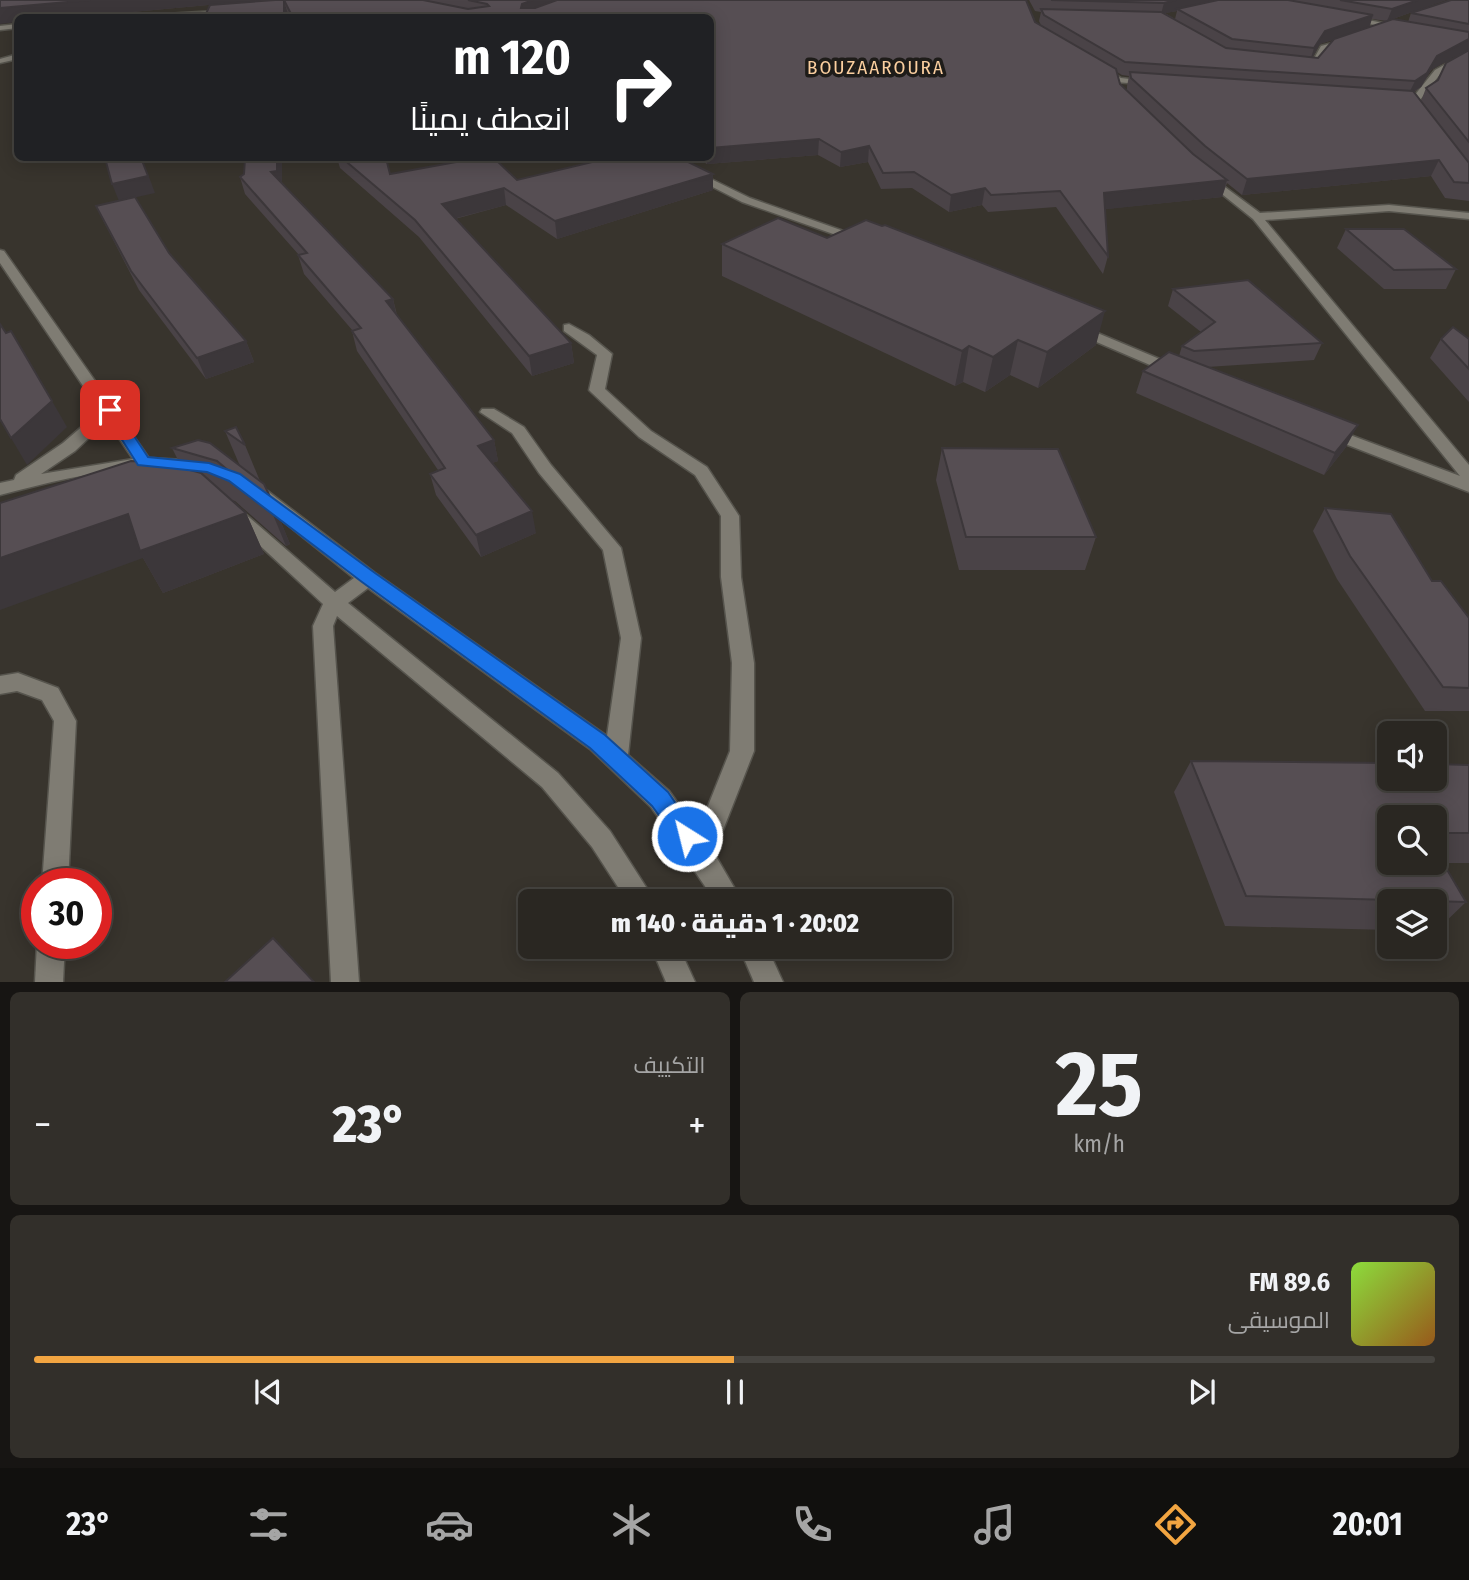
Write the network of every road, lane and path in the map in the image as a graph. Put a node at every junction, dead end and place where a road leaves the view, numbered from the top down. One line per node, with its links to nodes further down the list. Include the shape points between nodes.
1 (238, 10): 2 (street)
2 (186, 14)
3 (1343, 17): 5 (street)
4 (1405, 22): 5 (street)
5 (1392, 26): 6 (street); 7 (street)
6 (1418, 32)
7 (1369, 34)
8 (1358, 37): 11 (street, via 1324,48 1313,67)
9 (1469, 53): 16 (street, via 1435,74 1426,91)
10 (1096, 65): 12 (street)
11 (1300, 66)
12 (1119, 80): 13 (street); 14 (street)
13 (1160, 83)
14 (1121, 94)
15 (1383, 99): 16 (street)
16 (1411, 102): 17 (street)
17 (1419, 113)
18 (667, 161): 22 (street, via 746,200)
19 (1194, 166): 21 (street)
20 (1469, 216): 21 (street, via 1389,208)
21 (1257, 217): 31 (street)
22 (877, 245)
23 (0, 254): 27 (street)
24 (1066, 323): 26 (street)
25 (584, 338): 40 (street, via 569,328 605,354 597,390 645,433 701,471 730,516 731,577 743,663 742,751)
26 (1189, 377)
27 (110, 410): 30 (street); 34 (street, via 69,447)
28 (488, 412): 39 (street, via 518,430 612,548 631,638)
29 (1315, 427): 33 (street)
30 (144, 462): 32 (street); 34 (street, via 62,473); 36 (street, via 178,463 228,475)
31 (1469, 476)
32 (156, 482)
33 (1469, 486)
34 (5, 488)
35 (218, 503): 37 (street)
36 (368, 578): 37 (street); 39 (street)
37 (335, 603): 42 (street, via 550,780 601,838); 48 (street, via 323,626)
38 (0, 685): 41 (street, via 18,682 50,694 65,721)
39 (616, 758): 40 (street, via 660,799)
40 (701, 854): 43 (street)
41 (56, 868)
42 (634, 889)
43 (722, 889)
44 (50, 959): 47 (street)
45 (670, 959): 49 (street)
46 (758, 959): 50 (street)
47 (49, 982)
48 (345, 982)
49 (681, 982)
50 (769, 982)

